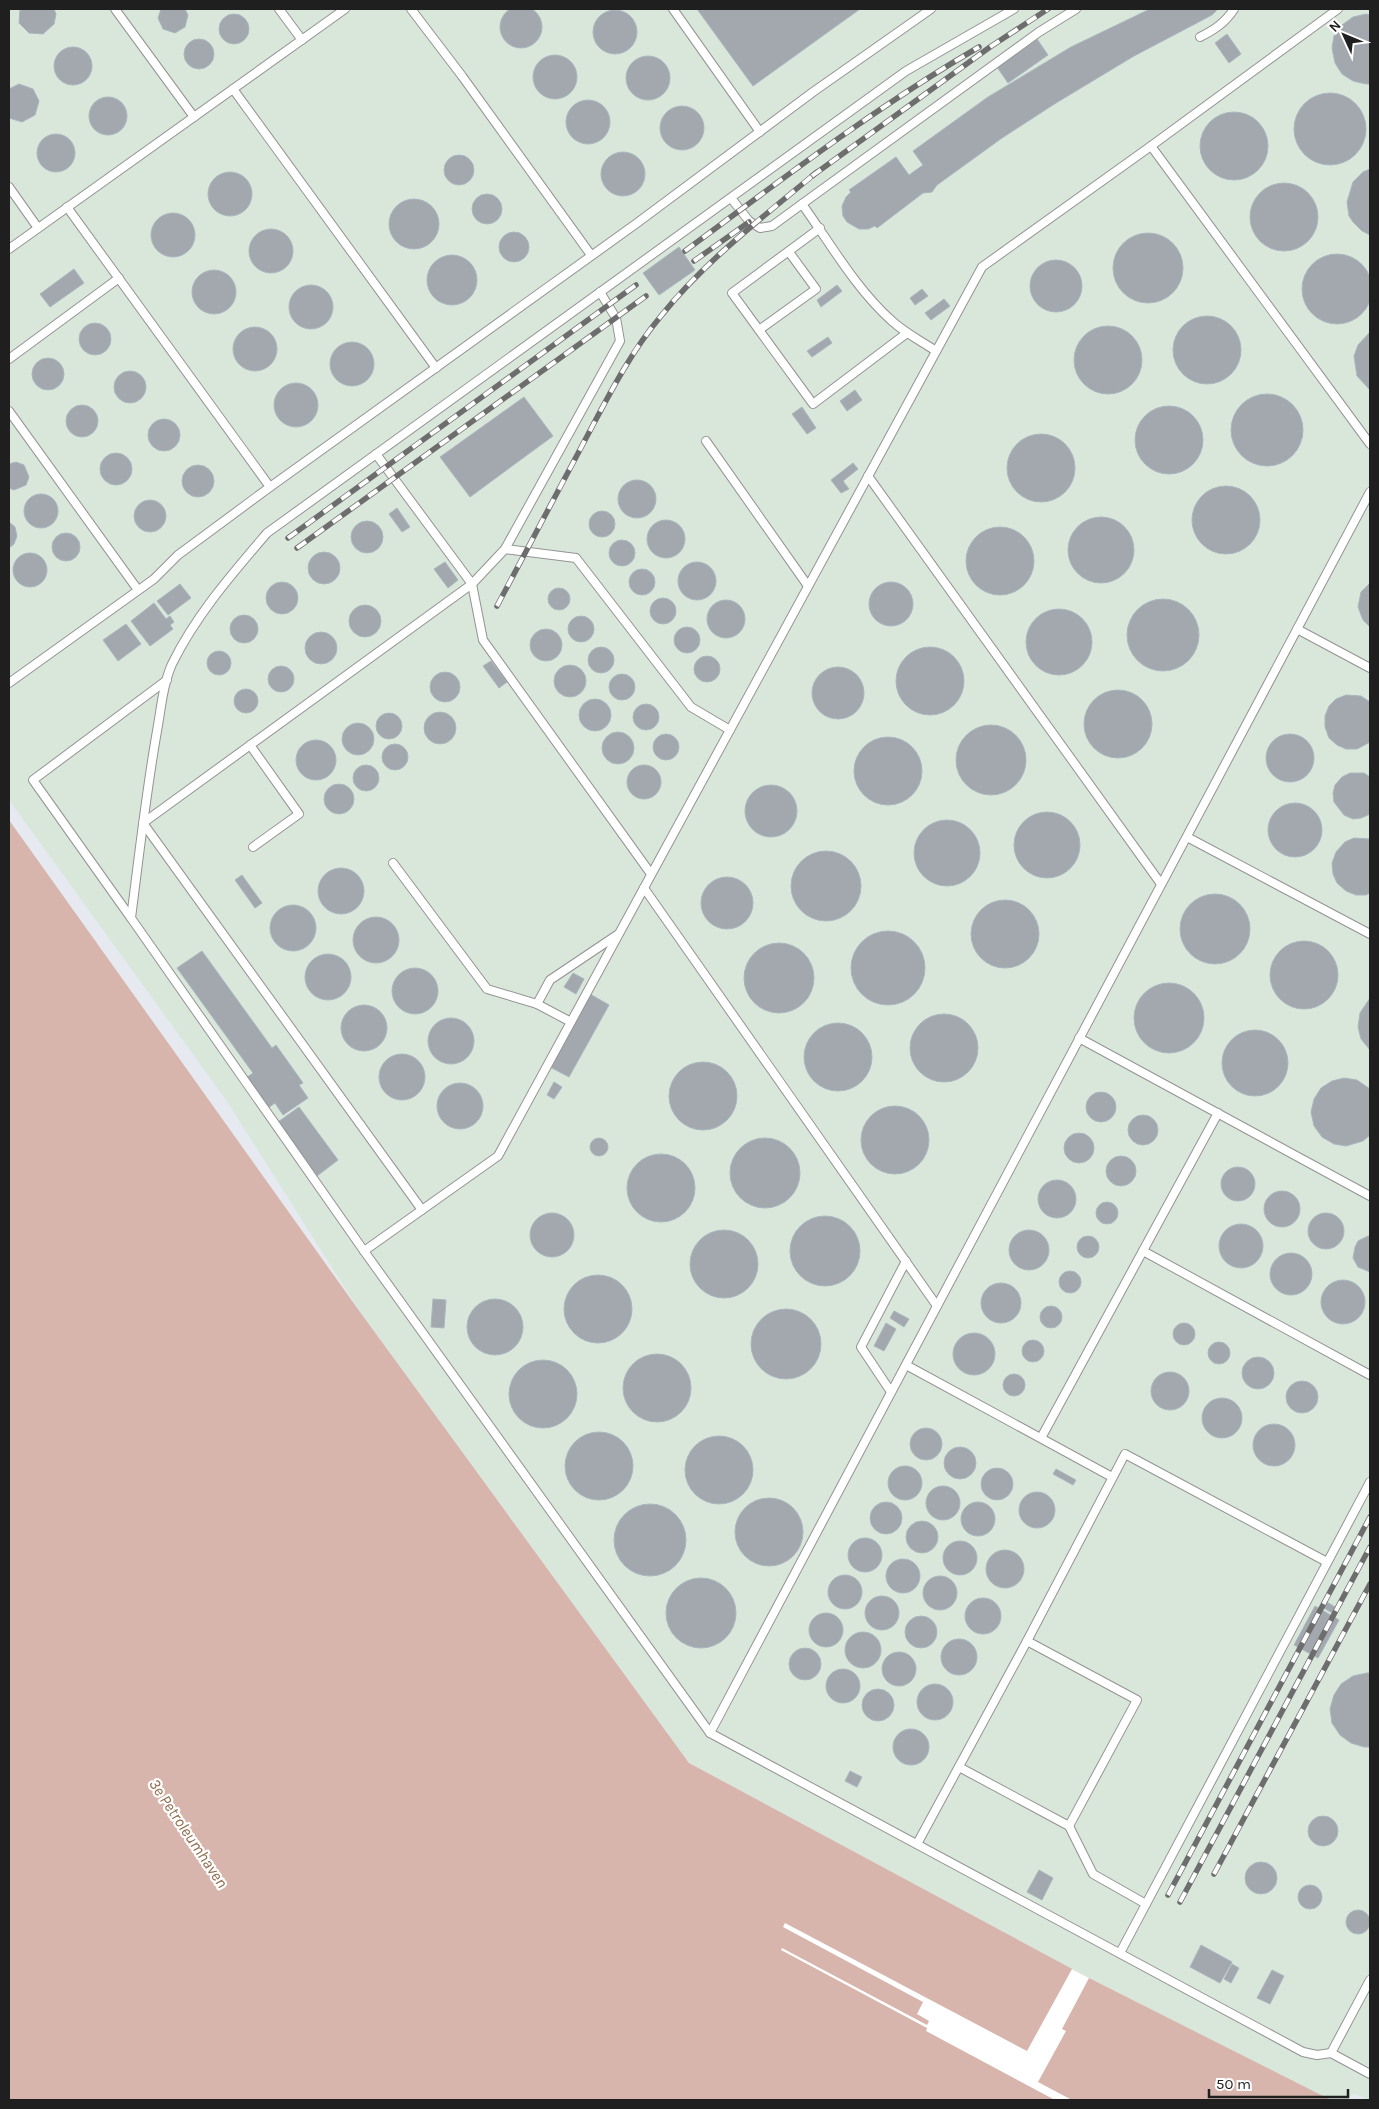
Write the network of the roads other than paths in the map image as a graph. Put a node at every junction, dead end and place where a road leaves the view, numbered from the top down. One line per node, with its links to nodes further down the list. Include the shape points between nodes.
1 (115, 9): 14 (lane)
2 (279, 9): 12 (lane)
3 (345, 9): 12 (lane)
4 (411, 9): 25 (lane)
5 (673, 9): 15 (lane)
6 (931, 9): 15 (lane)
7 (1014, 9): 18 (lane, via 906,71)
8 (1076, 9): 19 (lane, via 1039,32)
9 (1234, 9): 11 (lane, via 1216,29)
10 (1338, 9): 16 (lane)
11 (1200, 37)
12 (302, 40): 13 (lane)
13 (233, 89): 14 (lane); 32 (lane)
14 (194, 117): 20 (lane)
15 (760, 132): 25 (lane)
16 (1151, 146): 30 (lane, via 982,267); 35 (lane)
17 (9, 187): 21 (lane)
18 (731, 198): 19 (lane, via 749,221 760,228 772,226); 27 (lane)
19 (802, 204): 22 (lane)
20 (67, 207): 21 (lane); 26 (lane)
21 (38, 228): 23 (lane)
22 (820, 228): 24 (lane); 29 (lane, via 868,295)
23 (9, 249)
24 (789, 252): 28 (lane, via 732,293); 28 (lane, via 816,289)
25 (591, 255): 32 (lane)
26 (119, 278): 31 (lane); 38 (lane)
27 (600, 292): 36 (lane); 40 (lane, via 616,318 620,341)
28 (759, 330): 29 (lane, via 813,404)
29 (908, 333): 30 (lane)
30 (936, 351): 37 (lane)
31 (9, 360)
32 (436, 368): 38 (lane)
33 (9, 411): 43 (lane)
34 (706, 441): 42 (lane)
35 (1370, 444)
36 (376, 454): 41 (lane); 46 (lane, via 268,533 226,581 191,630)
37 (868, 476): 42 (lane); 55 (lane)
38 (270, 487): 43 (lane, via 178,555)
39 (1370, 492): 44 (lane)
40 (505, 549): 41 (lane); 48 (lane, via 576,558 691,708)
41 (472, 584): 49 (lane); 54 (lane, via 483,640)
42 (808, 586): 48 (lane)
43 (138, 590): 47 (lane)
44 (1297, 629): 45 (lane); 51 (lane)
45 (1370, 668)
46 (167, 680): 50 (lane); 57 (lane, via 33,780)
47 (9, 683)
48 (730, 730): 54 (lane)
49 (250, 746): 50 (lane); 52 (lane, via 299,814)
50 (143, 823): 57 (lane); 65 (lane)
51 (1187, 837): 55 (lane); 59 (lane)
52 (254, 847)
53 (393, 862): 60 (lane, via 487,990)
54 (651, 874): 56 (lane)
55 (1162, 884): 62 (lane)
56 (644, 888): 58 (lane); 68 (lane)
57 (131, 918): 66 (lane)
58 (618, 934): 60 (lane, via 550,980); 61 (lane)
59 (1370, 934)
60 (537, 1004): 61 (lane)
61 (571, 1022): 65 (lane, via 498,1156)
62 (1079, 1038): 63 (lane); 69 (lane)
63 (1218, 1114): 64 (lane); 67 (lane)
64 (1370, 1196)
65 (422, 1210): 66 (lane)
66 (364, 1251): 78 (lane)
67 (1143, 1251): 71 (lane); 73 (lane)
68 (906, 1261): 69 (lane); 72 (lane, via 861,1347)
69 (937, 1306): 70 (lane)
70 (906, 1366): 72 (lane); 73 (lane)
71 (1370, 1374)
72 (891, 1392): 78 (lane)
73 (1041, 1438): 74 (lane)
74 (1112, 1477): 76 (lane, via 1125,1454); 77 (lane)
75 (1370, 1482): 76 (lane)
76 (1327, 1562): 82 (lane)
77 (1027, 1641): 79 (lane); 80 (lane, via 1137,1700)
78 (710, 1733): 81 (lane)
79 (959, 1767): 80 (lane); 81 (lane)
80 (1069, 1826): 82 (lane, via 1093,1874)
81 (917, 1844): 83 (lane)
82 (1146, 1904): 83 (lane)
83 (1120, 1954): 85 (lane, via 1303,2052)
84 (1370, 1980): 85 (lane)
85 (1331, 2053): 86 (lane)
86 (1370, 2074)

